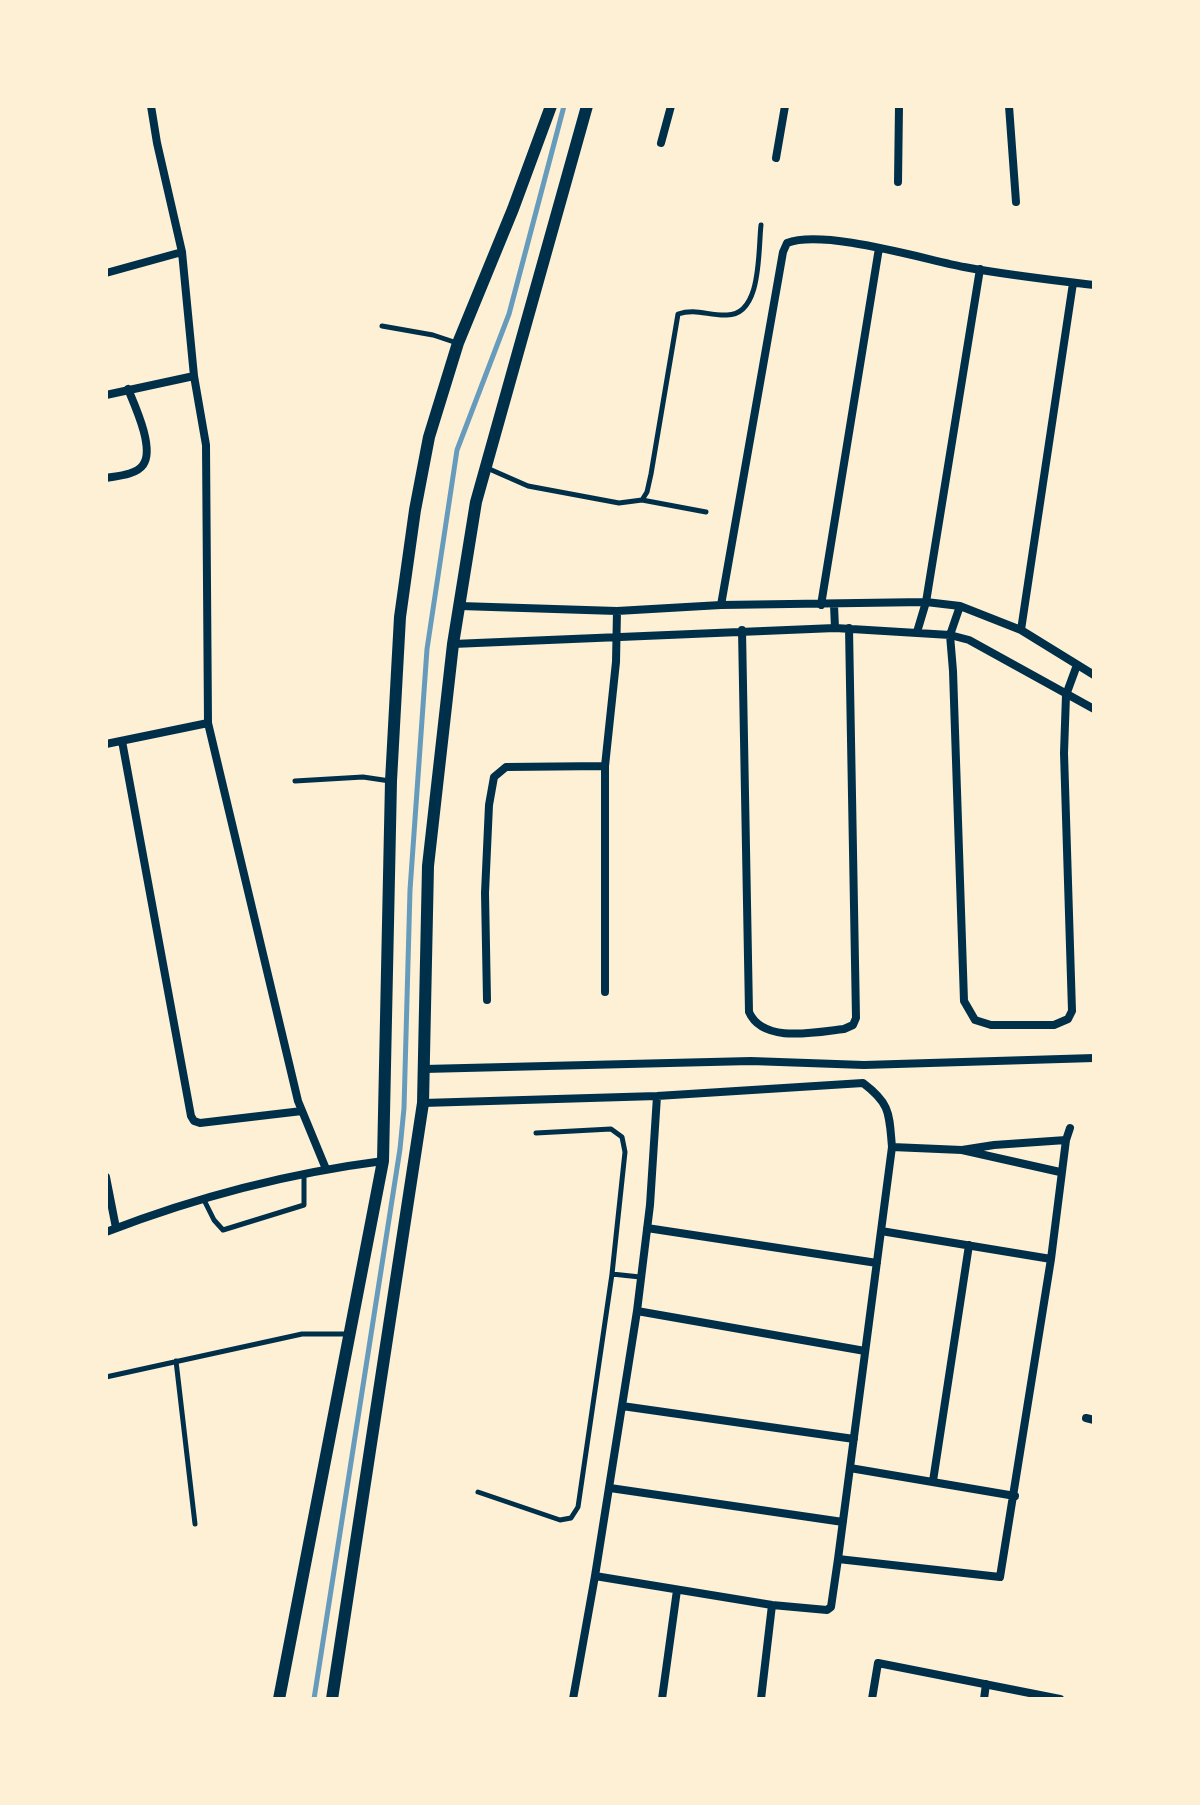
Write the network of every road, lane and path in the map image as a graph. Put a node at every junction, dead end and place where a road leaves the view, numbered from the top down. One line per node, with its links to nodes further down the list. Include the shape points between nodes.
1 (151, 106): 14 (street)
2 (551, 106): 20 (street)
3 (587, 106): 24 (street)
4 (671, 106): 8 (street)
5 (785, 106): 9 (street)
6 (899, 106): 10 (street)
7 (1009, 106): 11 (street)
8 (661, 143)
9 (776, 158)
10 (898, 182)
11 (1016, 202)
12 (761, 225): 26 (lane, via 754,288 745,310 723,316 678,314)
13 (879, 248): 15 (street); 29 (street, via 812,239 787,243 783,252); 30 (street)
14 (182, 252): 16 (street); 21 (street)
15 (980, 269): 17 (street); 28 (street)
16 (106, 273)
17 (1073, 283): 18 (street); 38 (street)
18 (1094, 285)
19 (382, 326): 20 (lane)
20 (458, 343): 52 (street, via 429,437 415,510 400,617)
21 (194, 376): 22 (street); 47 (street, via 206,445)
22 (128, 389): 23 (street); 25 (street, via 146,439 146,458 139,469)
23 (106, 395)
24 (486, 468): 26 (lane, via 528,486 619,503); 32 (street)
25 (106, 478)
26 (642, 500): 27 (lane)
27 (706, 512)
28 (926, 602): 31 (street); 33 (street); 39 (street)
29 (721, 605): 30 (street); 34 (street)
30 (821, 605): 31 (street)
31 (834, 605): 35 (street)
32 (460, 606): 34 (street); 42 (street)
33 (960, 606): 38 (street); 40 (street)
34 (617, 611): 41 (street)
35 (835, 628): 36 (street); 37 (street)
36 (849, 628): 37 (street, via 856,1018 844,1029 783,1033 767,1031 749,1012); 39 (street)
37 (742, 630): 41 (street)
38 (1021, 630): 43 (street)
39 (917, 632): 40 (street)
40 (950, 635): 45 (street, via 969,640); 45 (street, via 964,1001 969,1014 982,1024 1054,1025 1072,1011)
41 (617, 638): 42 (street); 50 (street)
42 (453, 644): 56 (street, via 428,866)
43 (1077, 665): 44 (street); 45 (street)
44 (1094, 675)
45 (1066, 695): 46 (street)
46 (1094, 709)
47 (208, 723): 48 (street); 59 (street)
48 (122, 741): 49 (street); 59 (street, via 191,1116 200,1123)
49 (106, 744)
50 (605, 766): 53 (street); 54 (street, via 506,767 494,777 485,893)
51 (295, 781): 52 (lane)
52 (391, 781): 65 (street)
53 (605, 992)
54 (487, 1000)
55 (1094, 1058): 56 (street)
56 (424, 1069): 58 (street)
57 (657, 1096): 58 (street); 63 (street, via 863,1083 889,1109); 72 (street)
58 (423, 1103): 100 (street)
59 (302, 1111): 66 (street)
60 (1070, 1128): 62 (street)
61 (536, 1133): 78 (lane, via 611,1129 622,1137 625,1152)
62 (1066, 1140): 64 (street); 67 (street)
63 (892, 1147): 64 (street); 73 (street)
64 (962, 1150): 67 (street)
65 (383, 1161): 66 (street); 81 (street)
66 (326, 1169): 68 (street)
67 (1060, 1172): 76 (street)
68 (304, 1174): 70 (street); 70 (lane, via 304,1205 223,1230)
69 (106, 1177): 71 (street)
70 (204, 1200): 71 (street)
71 (116, 1228): 74 (street)
72 (647, 1228): 77 (street); 79 (street)
73 (881, 1231): 75 (street); 77 (street)
74 (106, 1232)
75 (969, 1245): 76 (street); 88 (street)
76 (1051, 1259): 91 (street)
77 (877, 1263): 82 (street)
78 (612, 1274): 79 (lane); 90 (lane, via 578,1507 571,1518 560,1520)
79 (641, 1277): 80 (street)
80 (637, 1311): 82 (street); 85 (street)
81 (349, 1334): 83 (lane, via 302,1334); 99 (street)
82 (865, 1351): 86 (street)
83 (176, 1361): 84 (lane); 93 (lane)
84 (106, 1377)
85 (622, 1406): 86 (street); 89 (street)
86 (854, 1439): 87 (street)
87 (850, 1468): 88 (street); 92 (street)
88 (933, 1481): 91 (street)
89 (610, 1488): 92 (street); 95 (street)
90 (478, 1492)
91 (1015, 1496): 94 (street, via 1000,1577)
92 (843, 1522): 94 (street)
93 (195, 1524)
94 (838, 1559): 97 (street, via 829,1609)
95 (595, 1576): 96 (street); 101 (street)
96 (677, 1590): 97 (street); 102 (street)
97 (772, 1605): 103 (street)
98 (986, 1684): 104 (street, via 878,1663); 105 (street); 106 (street)
99 (279, 1699)
100 (332, 1699)
101 (573, 1699)
102 (662, 1699)
103 (761, 1699)
104 (872, 1699)
105 (984, 1699)
106 (1060, 1699)

